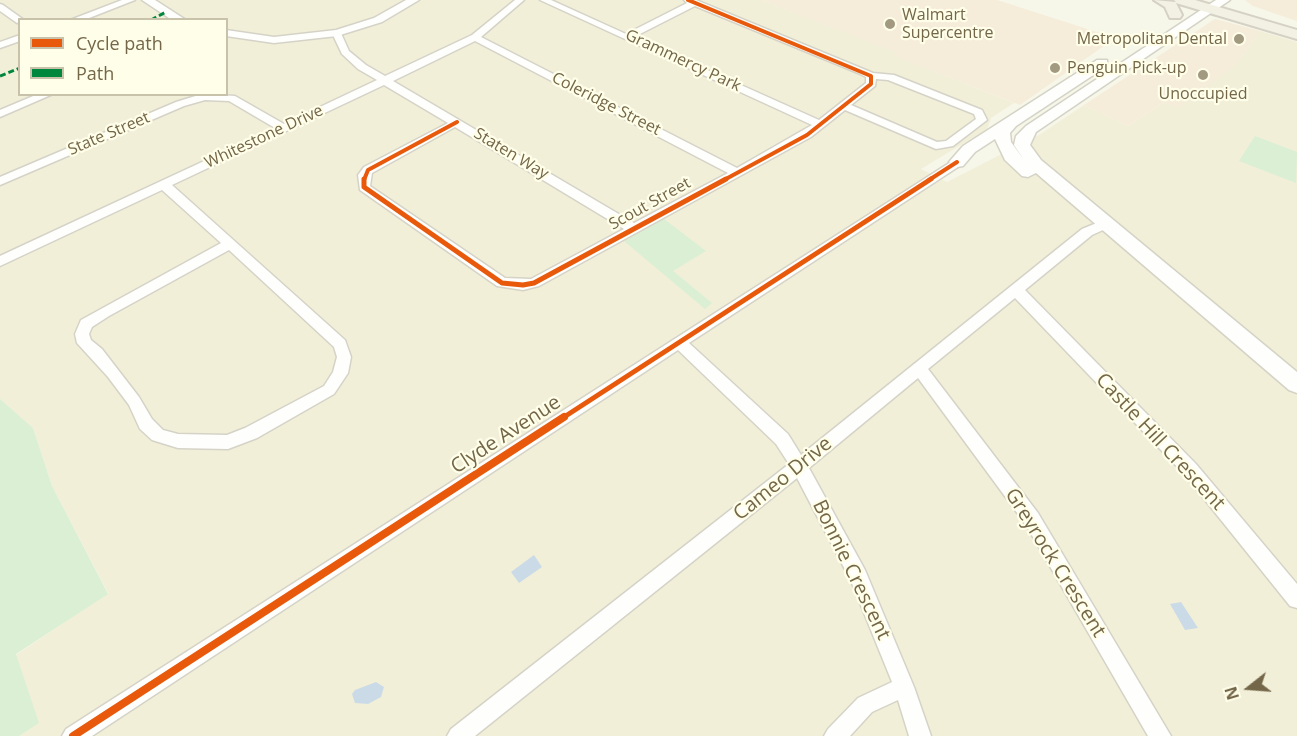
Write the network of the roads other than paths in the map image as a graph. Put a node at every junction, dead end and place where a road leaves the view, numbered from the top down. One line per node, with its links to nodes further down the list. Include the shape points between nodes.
1 (131, 0): 11 (street)
2 (147, 0): 12 (street)
3 (414, 0): 17 (street, via 378,20)
4 (520, 0): 19 (street, Whitestone Drive)
5 (544, 0): 18 (street, Grammercy Park)
6 (1161, 0): 13 (main road, via 1171,5)
7 (691, 1): 18 (street); 23 (street)
8 (1203, 2): 13 (main road); 15 (main road); 25 (main road)
9 (1241, 3): 15 (main road)
10 (0, 7): 14 (street)
11 (80, 18)
12 (178, 18)
13 (1171, 18)
14 (18, 20)
15 (1295, 29)
16 (228, 33): 17 (street, via 274,40)
17 (337, 33): 24 (street, Staten Way, via 352,60)
18 (629, 36): 31 (street, Grammercy Park)
19 (475, 37): 24 (street, Whitestone Drive); 35 (street, Coleridge Street)
20 (18, 39): 21 (street)
21 (0, 45)
22 (1115, 54): 25 (main road)
23 (871, 76): 27 (street, Scout Street, via 871,84); 27 (street, via 890,77 978,112 981,120 949,144 936,146)
24 (387, 80): 29 (street, Staten Way); 32 (street, Whitestone Drive)
25 (1076, 89): 30 (main road); 38 (main road, via 1027,132 1022,145 1030,159)
26 (43, 96): 28 (street)
27 (844, 106): 31 (street, Scout Street)
28 (0, 114)
29 (457, 122): 39 (street, Staten Way); 39 (street, Scout Street, via 368,170 364,187 502,283 534,283)
30 (1009, 124): 33 (main road, via 969,149); 34 (main road, via 1002,138)
31 (821, 125): 35 (street, Scout Street)
32 (283, 129): 36 (street, State Street, via 231,98 199,98); 37 (street, Whitestone Drive)
33 (957, 162): 34 (main road, via 988,153); 43 (street, Clyde Avenue)
34 (1018, 163): 38 (main road)
35 (736, 172): 39 (street, Scout Street)
36 (0, 181)
37 (163, 184): 40 (street); 41 (street, Whitestone Drive)
38 (1105, 225): 42 (street, Cameo Drive, via 1087,232); 45 (main road)
39 (633, 228)
40 (230, 244): 40 (street, via 104,312 86,324 82,334 84,343 108,366 146,424 158,435 178,441 228,442 312,401 329,390 340,373 344,357 340,344)
41 (0, 261)
42 (1016, 290): 44 (street, Cameo Drive); 47 (street, Castle Hill Crescent, via 1190,469)
43 (680, 343): 46 (street, Bonnie Crescent, via 782,439); 49 (street, Clyde Avenue)
44 (918, 368): 46 (street, Cameo Drive); 53 (street, Greyrock Crescent, via 1032,519)
45 (1297, 384)
46 (799, 466): 48 (street, Bonnie Crescent, via 858,576); 50 (street, Cameo Drive)
47 (1297, 599)
48 (904, 687): 51 (street, via 865,705); 52 (street, Bonnie Crescent)
49 (73, 736)
50 (458, 736)
51 (836, 736)
52 (921, 736)
53 (1160, 736)

